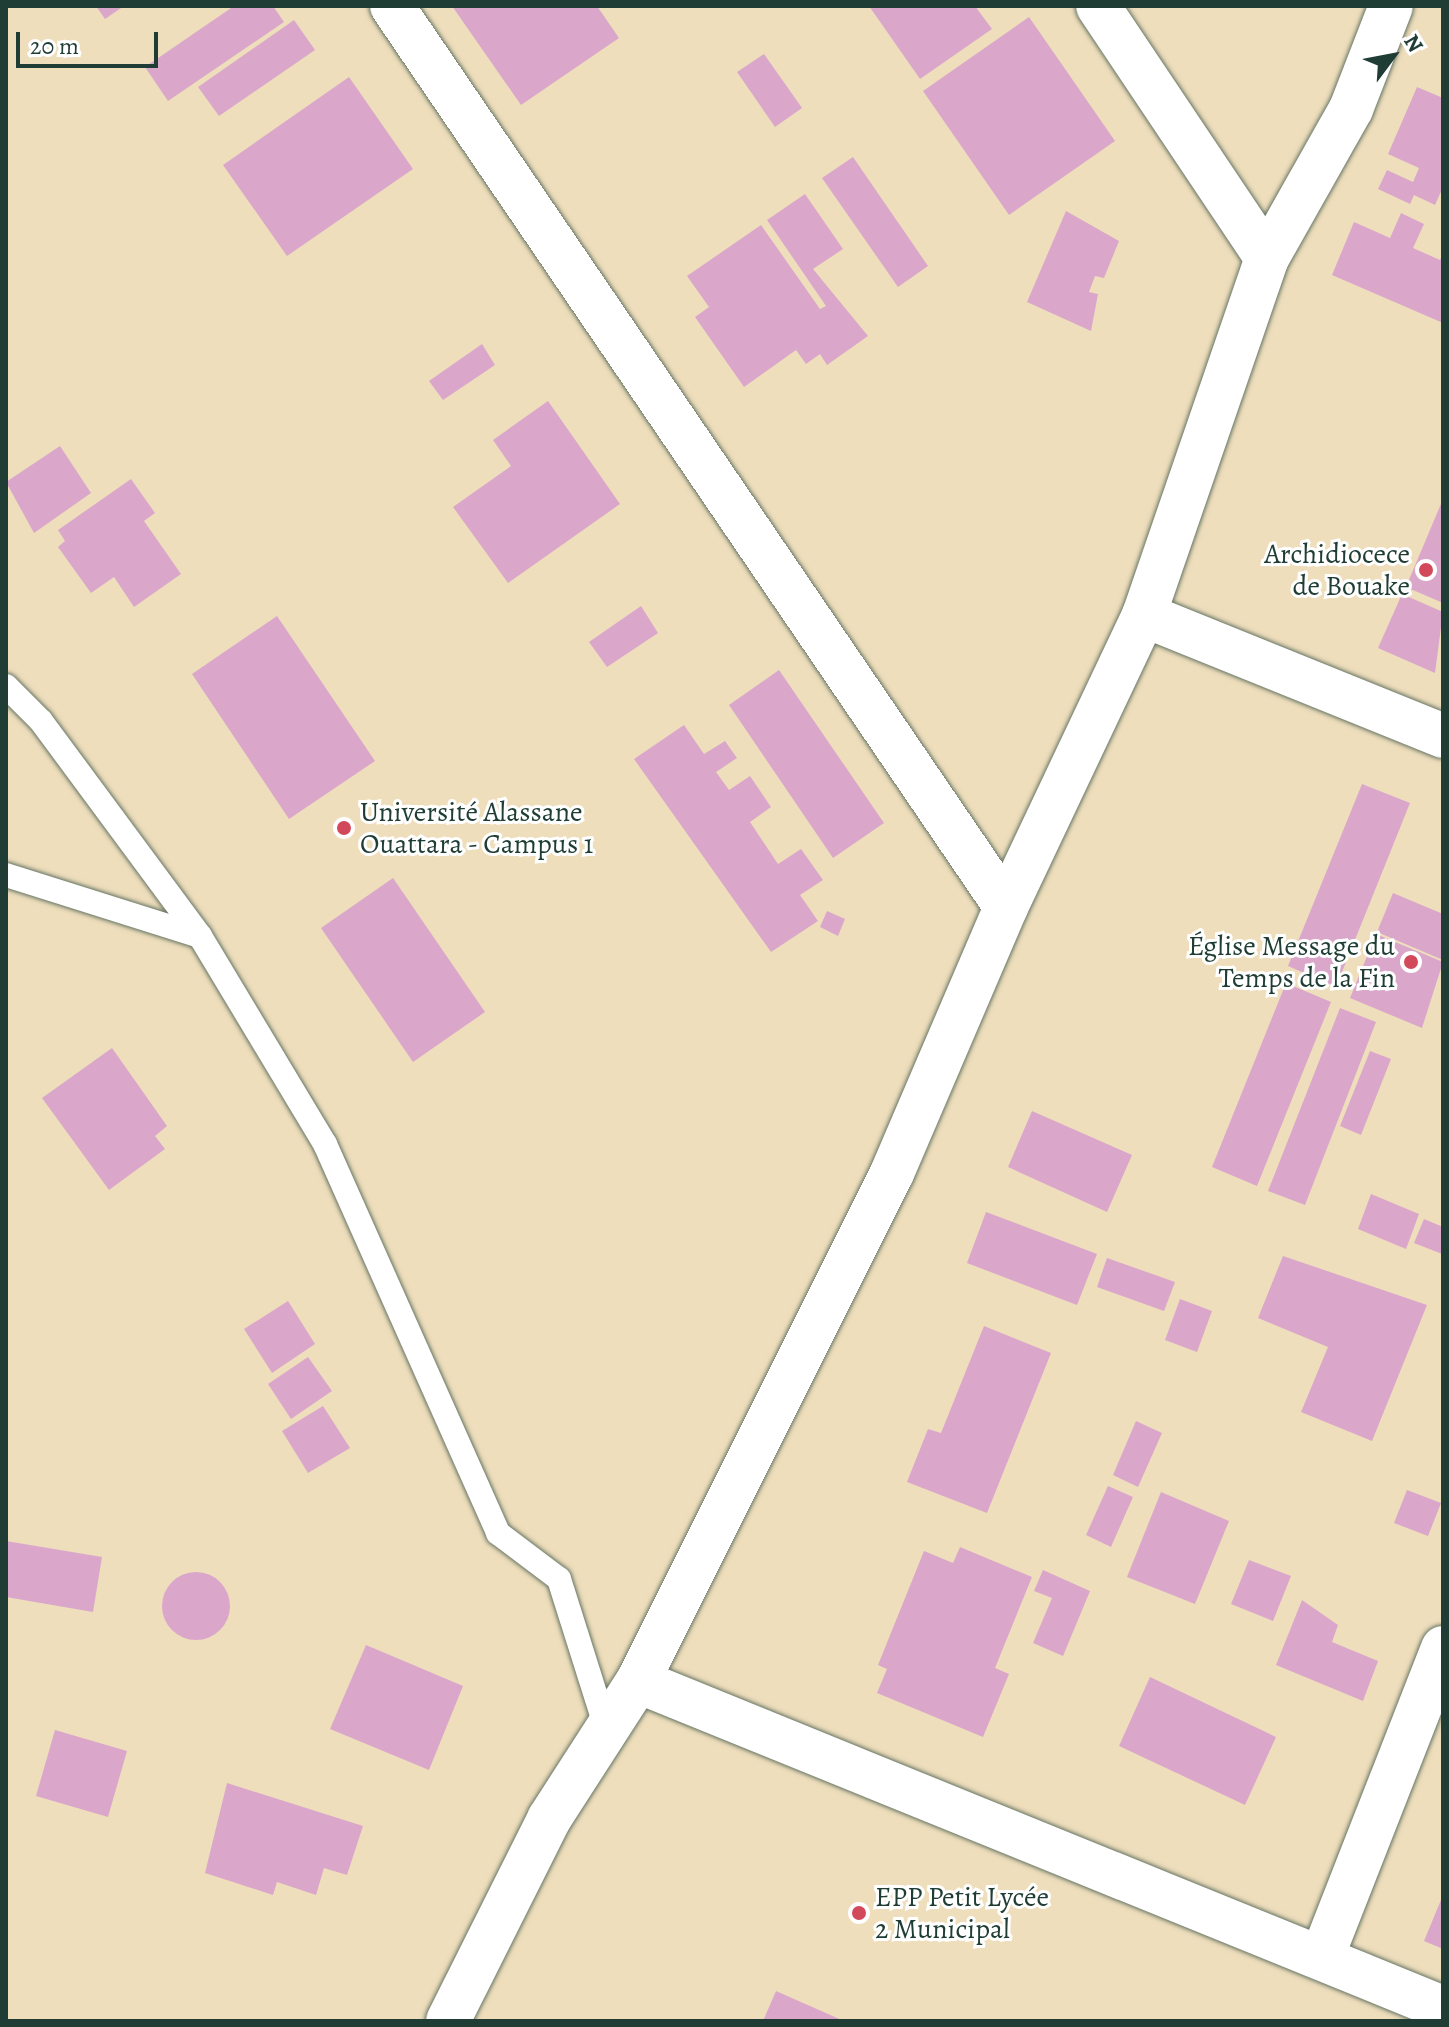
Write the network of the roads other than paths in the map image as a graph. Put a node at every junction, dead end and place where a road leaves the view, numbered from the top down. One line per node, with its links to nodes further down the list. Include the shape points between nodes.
1 (392, 6): 9 (street)
2 (1098, 6): 4 (street)
3 (1391, 6): 4 (street, via 1351,109)
4 (1267, 258): 5 (street)
5 (1144, 615): 7 (street); 9 (street)
6 (6, 686): 10 (lane, via 41,721)
7 (1443, 736)
8 (6, 875): 10 (lane)
9 (1006, 907): 12 (street, via 892,1173)
10 (200, 936): 13 (lane, via 325,1144 498,1533 559,1579)
11 (1443, 1648): 14 (street)
12 (638, 1681): 13 (street); 14 (street)
13 (606, 1728): 16 (street, via 504,1901)
14 (1322, 1957): 15 (street)
15 (1443, 2008)
16 (448, 2021)

